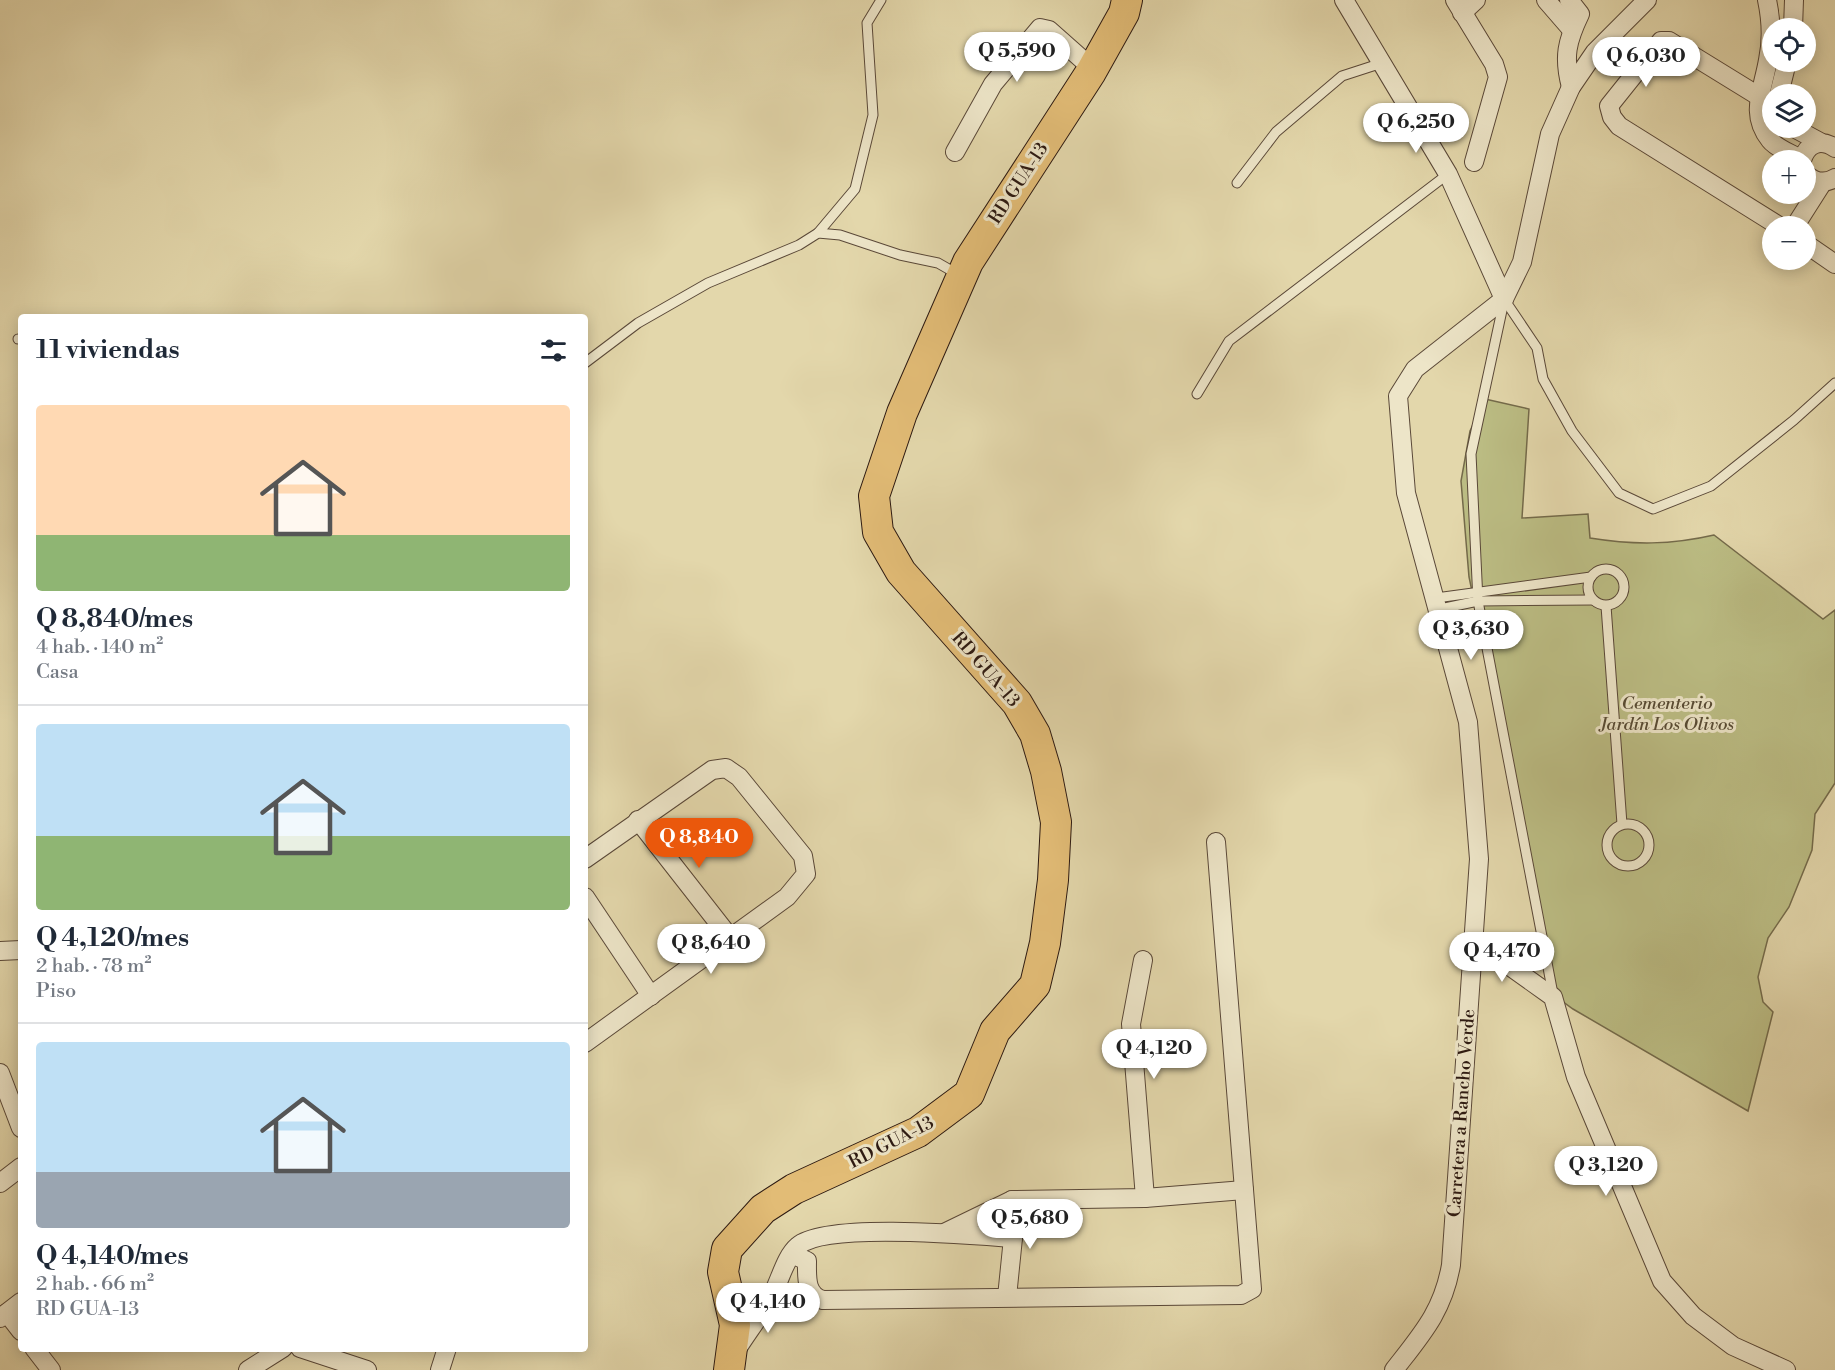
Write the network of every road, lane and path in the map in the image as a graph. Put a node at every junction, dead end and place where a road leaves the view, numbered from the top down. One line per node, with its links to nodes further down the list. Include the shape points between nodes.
1 (881, 0): 29 (lane, via 867,23 873,115 855,189)
2 (1127, 0): 14 (main road, RD GUA-13, via 1124,13)
3 (1344, 0): 13 (street)
4 (1476, 0): 10 (street)
5 (1546, 0): 12 (street)
6 (1569, 0): 12 (street, via 1580,14)
7 (1647, 0): 15 (street, Carretera a Rancho Verde, via 1596,52)
8 (1767, 0): 16 (street, via 1769,58)
9 (1794, 0): 11 (street)
10 (1459, 7): 22 (street, via 1498,77)
11 (1793, 18)
12 (1572, 30): 15 (street, via 1565,64)
13 (1382, 63): 23 (street); 26 (lane, via 1342,76 1276,132)
14 (1093, 69): 21 (street, via 1049,30 1040,28 993,84); 32 (main road, RD GUA-13)
15 (1572, 87): 33 (street, Carretera a Rancho Verde, via 1550,134 1522,262)
16 (1760, 97): 19 (street, via 1759,121 1772,142); 27 (street, via 1668,41 1661,41 1609,106 1619,126)
17 (1816, 138): 18 (street)
18 (1831, 145): 20 (street, via 1812,145)
19 (1785, 150)
20 (1809, 150)
21 (955, 152)
22 (1474, 162)
23 (1448, 174): 33 (street); 36 (lane, via 1229,341)
24 (1816, 177): 25 (street)
25 (1831, 181): 28 (street)
26 (1236, 183)
27 (1763, 216)
28 (1804, 216)
29 (818, 233): 32 (lane, via 840,235 900,255 938,262); 34 (lane, via 799,245 708,283 638,323)
30 (1816, 251): 31 (street)
31 (1835, 264)
32 (961, 276): 72 (main road, RD GUA-13, via 902,413 874,496 878,532 901,572 1017,703 1035,734 1056,822 1045,943 1035,985 995,1031 969,1094 918,1132 794,1189 763,1209 727,1249 723,1272 735,1325)
33 (1504, 299): 35 (lane, via 1537,348 1543,379 1572,431 1618,493 1653,509 1711,486); 38 (lane, via 1471,454); 40 (street, Carretera a Rancho Verde, via 1415,369 1398,396 1406,493)
34 (588, 361)
35 (1835, 383)
36 (1197, 394)
37 (1591, 577): 38 (lane); 39 (lane, via 1588,586); 41 (lane, via 1607,569 1623,579 1622,597)
38 (1478, 597): 39 (lane); 40 (lane); 53 (lane)
39 (1593, 600): 41 (lane)
40 (1438, 604): 48 (street, Carretera a Rancho Verde, via 1468,722 1479,859)
41 (1605, 606): 43 (lane)
42 (638, 820): 45 (street); 47 (street); 47 (street, via 712,770 726,768 739,777 803,856 806,874 787,897)
43 (1622, 824): 43 (lane, via 1610,833 1608,854 1618,864 1639,864 1648,853 1647,833 1636,824)
44 (1216, 842): 59 (street)
45 (588, 857)
46 (588, 902): 52 (street)
47 (731, 939): 52 (street)
48 (1473, 940): 53 (street); 77 (street, Carretera a Rancho Verde, via 1447,1291 1435,1318)
49 (0, 951): 50 (street)
50 (18, 951)
51 (1143, 960): 60 (street, via 1131,1024)
52 (651, 996): 54 (street)
53 (1553, 997): 78 (street, via 1576,1077 1662,1281 1693,1316 1734,1346)
54 (588, 1041)
55 (0, 1073): 56 (street)
56 (18, 1120)
57 (18, 1169): 58 (street)
58 (0, 1183)
59 (1244, 1190): 60 (street); 65 (street, via 1252,1289 1248,1293)
60 (1145, 1198): 61 (street)
61 (1012, 1200): 62 (street); 63 (street)
62 (945, 1233): 63 (street); 64 (street, via 847,1233 809,1241 797,1246)
63 (1013, 1238): 65 (street)
64 (792, 1254): 65 (street, via 806,1259 808,1288 818,1299); 72 (street)
65 (1007, 1297)
66 (9, 1311): 67 (street)
67 (18, 1326)
68 (37, 1352): 73 (street)
69 (277, 1352): 74 (street)
70 (312, 1352): 75 (street)
71 (446, 1352): 76 (street)
72 (730, 1364)
73 (51, 1370)
74 (248, 1370)
75 (367, 1370)
76 (440, 1370)
77 (1394, 1370)
78 (1786, 1370)

